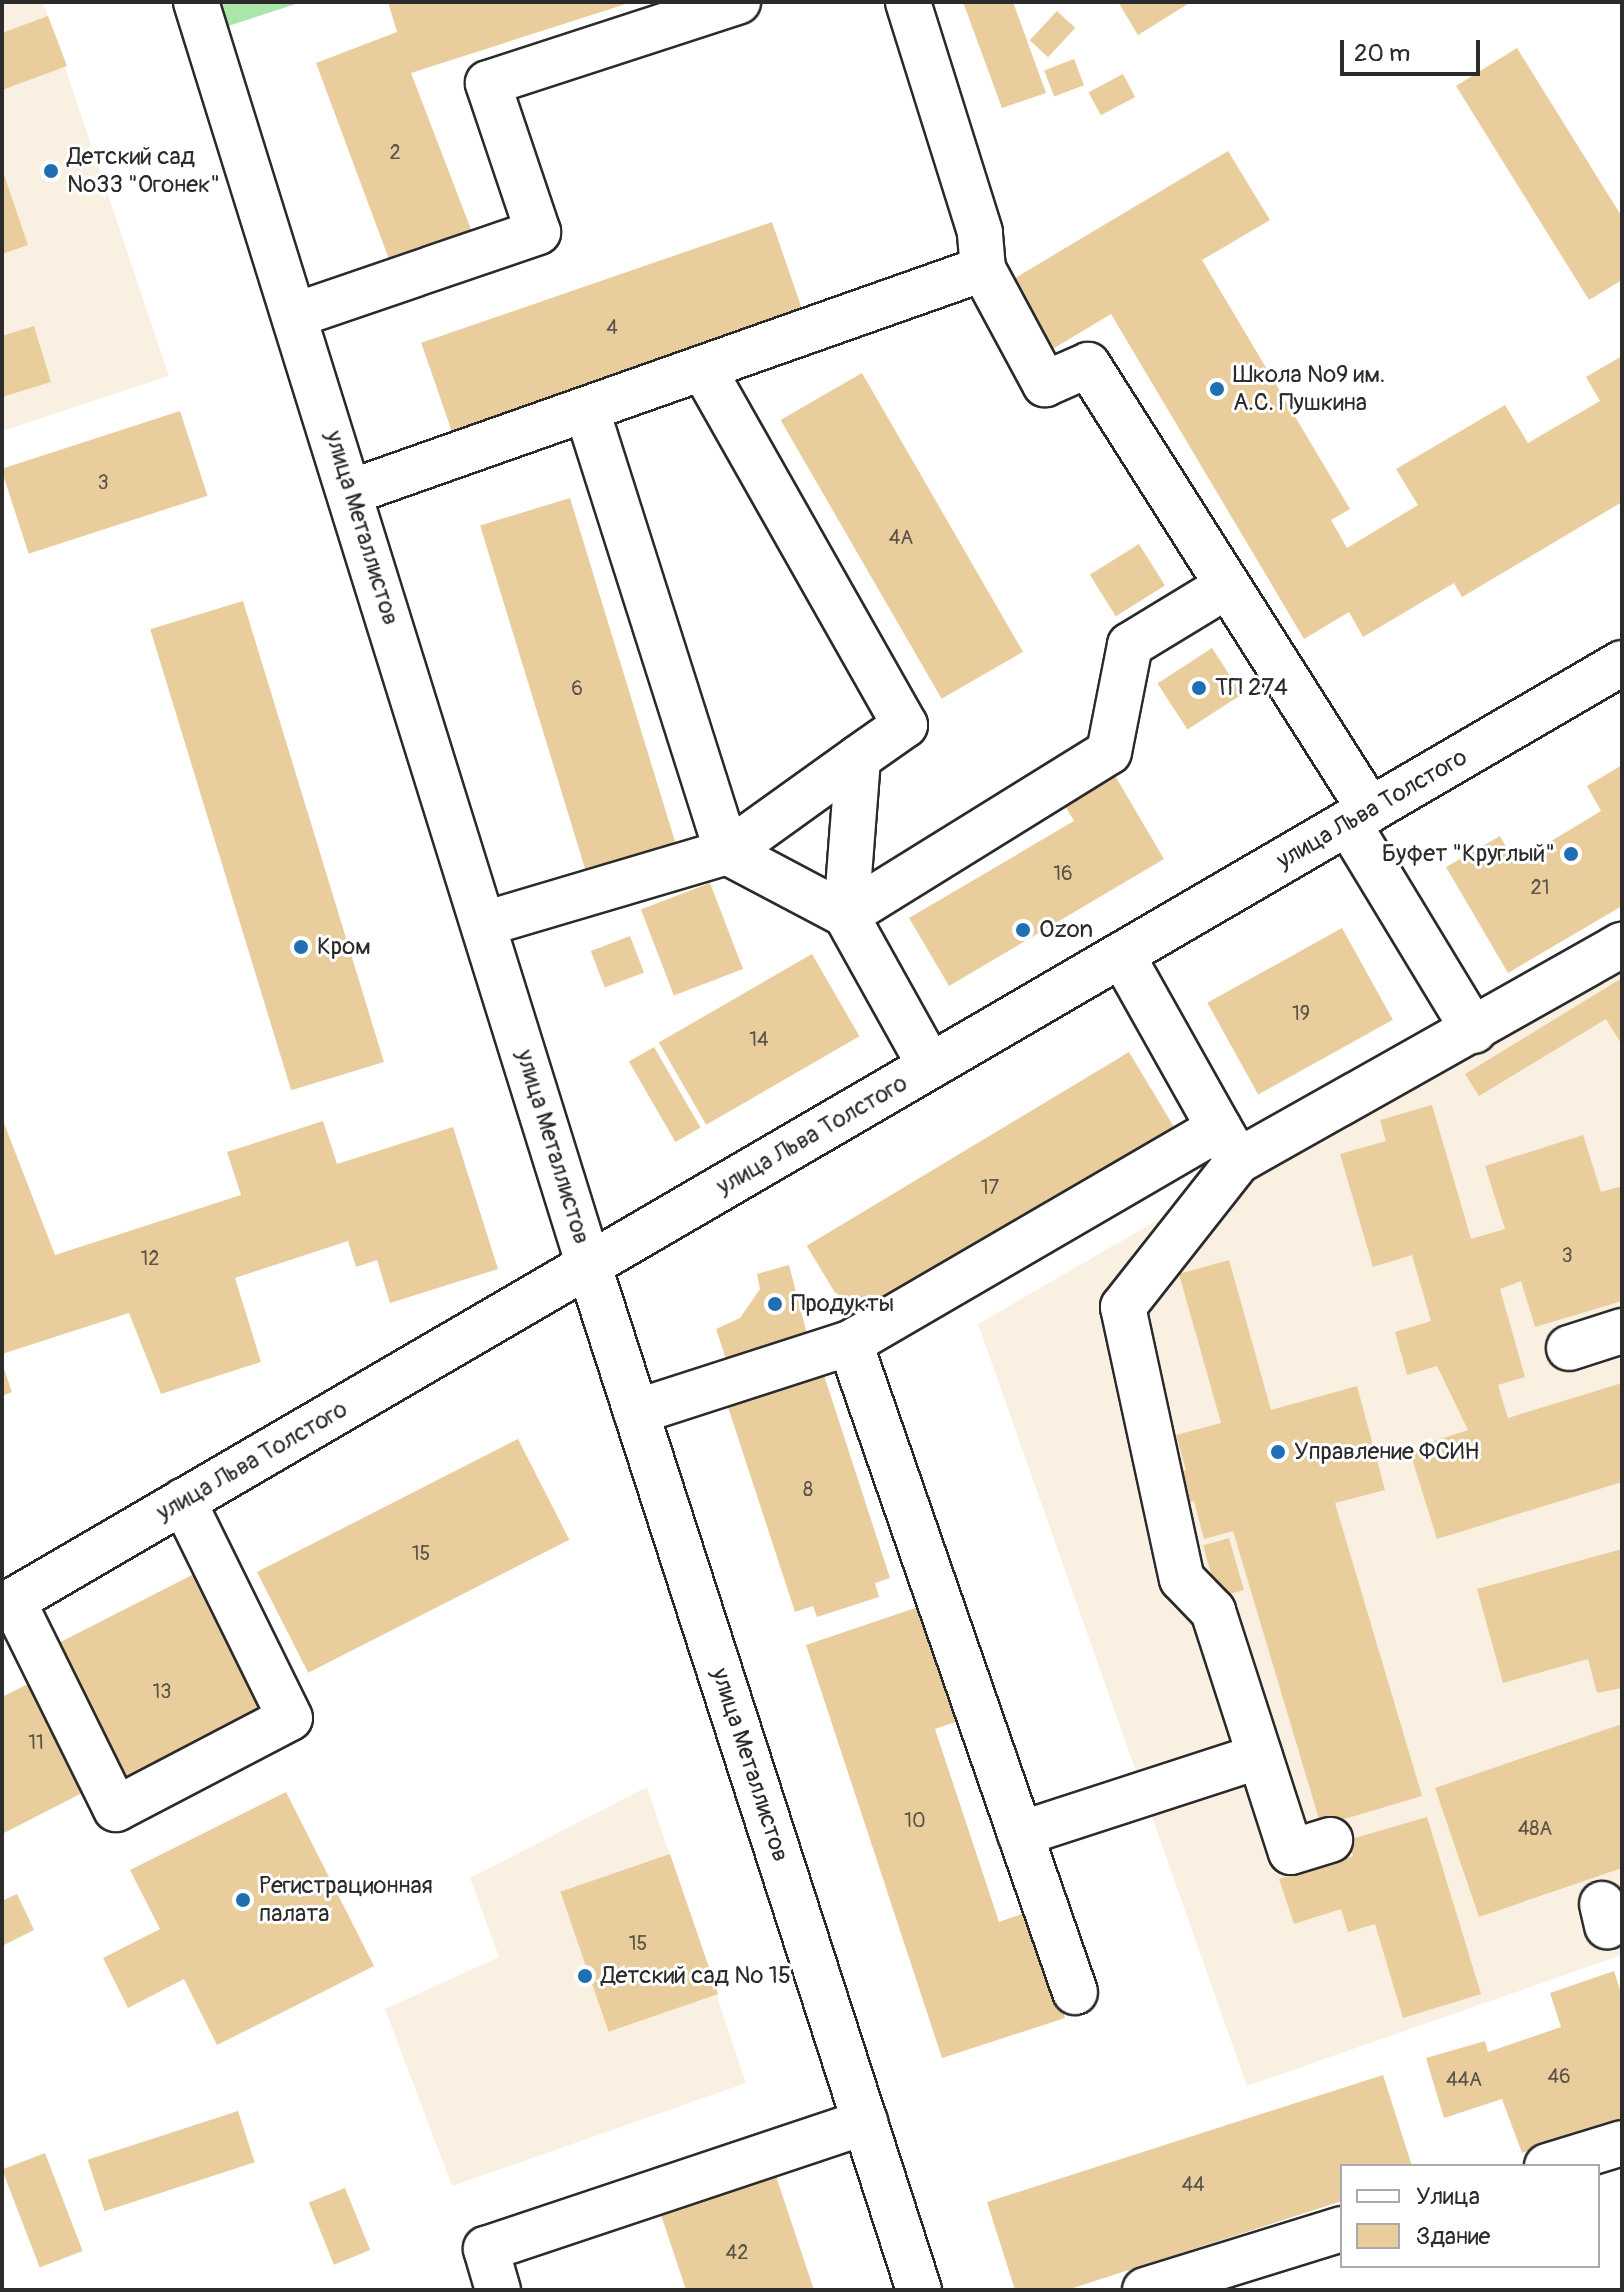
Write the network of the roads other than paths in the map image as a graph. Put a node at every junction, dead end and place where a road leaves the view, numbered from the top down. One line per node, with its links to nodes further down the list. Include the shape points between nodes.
1 (196, 2): 5 (street, улица Металлистов)
2 (738, 2): 5 (street, via 488,83 538,232)
3 (908, 2): 4 (street, via 980,232)
4 (983, 269): 6 (street); 9 (street, via 1045,384 1088,365)
5 (296, 315): 8 (street, улица Металлистов)
6 (704, 370): 7 (street); 11 (street, via 905,725)
7 (587, 410): 8 (street); 13 (street)
8 (351, 492): 15 (street, улица Металлистов)
9 (1227, 586): 12 (street); 14 (street, via 1130,645 1109,752)
10 (1622, 663): 12 (street, улица Льва Толстого)
11 (858, 758): 13 (street); 14 (street)
12 (1359, 817): 17 (street, улица Льва Толстого); 18 (street)
13 (727, 852): 14 (street); 15 (street)
14 (846, 915): 19 (street)
15 (484, 924): 21 (street, улица Металлистов)
16 (1622, 945): 18 (street)
17 (1122, 955): 19 (street, улица Льва Толстого); 20 (street)
18 (1474, 1031): 20 (street)
19 (930, 1066): 21 (street, улица Льва Толстого)
20 (1229, 1144): 23 (street); 28 (street, via 1123,1307 1182,1579 1213,1611)
21 (589, 1266): 25 (street, улица Металлистов); 26 (street, улица Льва Толстого)
22 (1622, 1331): 24 (street)
23 (850, 1343): 25 (street); 29 (street)
24 (1569, 1348)
25 (636, 1412): 32 (street, улица Металлистов)
26 (183, 1501): 27 (street, улица Льва Толстого); 27 (street, via 290,1718 116,1809)
27 (7, 1604)
28 (1260, 1756): 29 (street); 30 (street, via 1291,1852)
29 (1020, 1834): 31 (street)
30 (1330, 1840)
31 (1075, 1992)
32 (865, 2122): 36 (street, via 486,2249); 37 (street, улица Металлистов)
33 (1622, 2143): 34 (street)
34 (1554, 2164)
35 (1340, 2230): 38 (street)
36 (498, 2290)
37 (919, 2290)
38 (1145, 2290)

